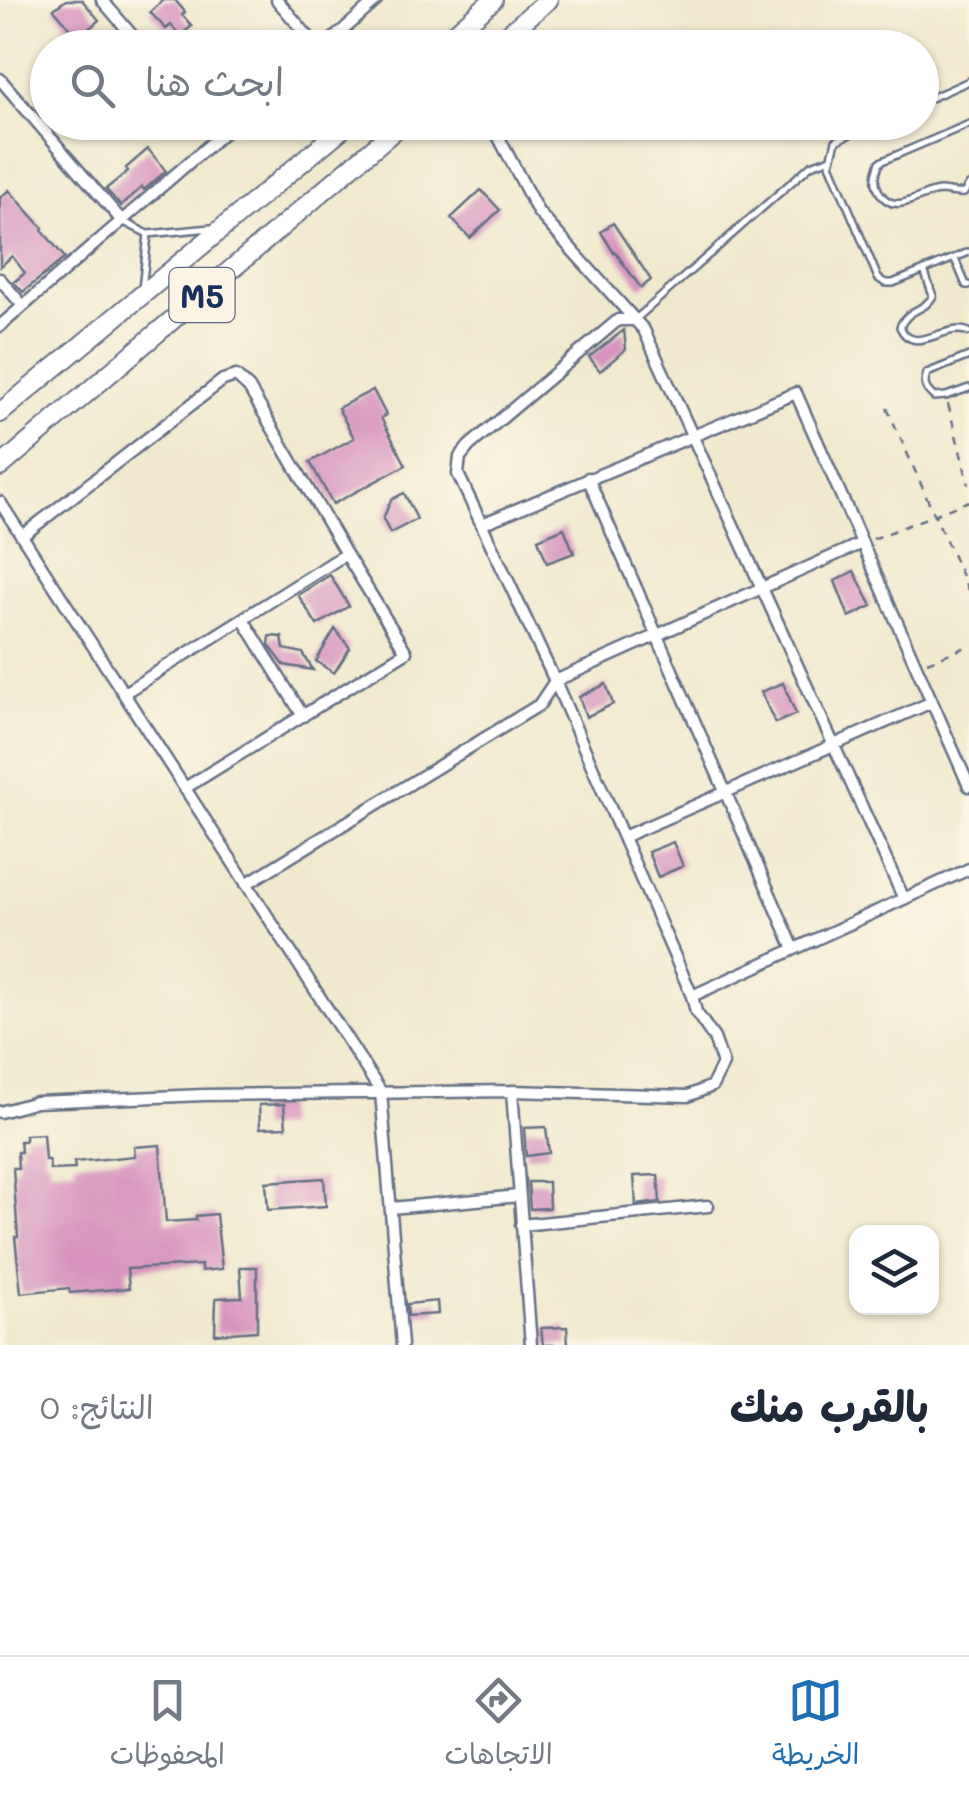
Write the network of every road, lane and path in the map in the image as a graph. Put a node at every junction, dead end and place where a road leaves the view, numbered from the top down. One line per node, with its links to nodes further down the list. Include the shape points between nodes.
1 (102, 0): 6 (street)
2 (276, 0): 7 (street)
3 (377, 0): 8 (street)
4 (493, 0): 9 (highway)
5 (548, 0): 10 (highway)
6 (128, 30)
7 (304, 30)
8 (342, 30)
9 (459, 30)
10 (513, 30)
11 (0, 79): 14 (street)
12 (969, 81): 13 (lane)
13 (939, 94)
14 (30, 114)
15 (969, 124): 16 (lane)
16 (939, 137)
17 (52, 140): 26 (street)
18 (216, 140): 26 (street)
19 (328, 140): 27 (highway, M5)
20 (383, 140): 45 (highway, M5)
21 (500, 140): 36 (street, via 538,212)
22 (836, 140): 24 (lane)
23 (932, 140): 25 (lane, via 880,162 875,184 882,196 901,204 933,192 964,193)
24 (832, 158): 31 (lane, via 878,278 892,283); 36 (lane, via 811,165)
25 (969, 185)
26 (122, 221): 28 (lane); 35 (street)
27 (224, 227): 28 (lane); 34 (highway, M5)
28 (148, 234): 34 (lane)
29 (969, 252): 30 (lane)
30 (955, 258): 31 (lane); 33 (lane)
31 (924, 270): 38 (lane, via 933,296 903,319 904,335 912,341 957,328)
32 (0, 278): 35 (street)
33 (969, 286)
34 (141, 296): 43 (highway, M5)
35 (24, 306): 37 (street)
36 (635, 320): 44 (street); 51 (street, via 618,320 469,446 458,474)
37 (0, 326)
38 (969, 332)
39 (969, 356): 41 (lane, via 927,373 926,390)
40 (969, 388): 41 (lane)
41 (946, 396): 47 (path)
42 (887, 408): 50 (path)
43 (0, 413)
44 (692, 435): 46 (street); 53 (street, via 796,393); 55 (street)
45 (0, 467)
46 (588, 478): 51 (street); 58 (street)
47 (969, 484)
48 (969, 501): 50 (path)
49 (0, 502): 52 (street)
50 (935, 514): 53 (path); 56 (path)
51 (482, 524): 61 (street)
52 (22, 536): 54 (street, via 236,376); 62 (street)
53 (862, 543): 55 (street); 60 (street)
54 (346, 554): 57 (street); 64 (street, via 406,652)
55 (762, 588): 58 (street); 65 (street)
56 (969, 592)
57 (243, 619): 62 (street); 64 (street)
58 (656, 635): 61 (street); 68 (street)
59 (969, 646): 60 (path)
60 (916, 666): 63 (street)
61 (555, 681): 69 (street); 71 (street, via 538,705)
62 (124, 693): 67 (street)
63 (932, 702): 65 (street); 66 (street)
64 (303, 716): 67 (street)
65 (833, 745): 68 (street); 72 (street)
66 (969, 786)
67 (185, 788): 71 (street)
68 (725, 792): 69 (street); 73 (street)
69 (623, 837): 74 (street)
70 (969, 870): 72 (street)
71 (246, 884): 76 (street)
72 (904, 899): 73 (street)
73 (794, 949): 74 (street)
74 (692, 996): 75 (street, via 723,1064 712,1086 688,1096)
75 (512, 1091): 76 (street); 78 (street)
76 (381, 1092): 77 (street, via 54,1101); 80 (street)
77 (0, 1112)
78 (519, 1196): 80 (street); 81 (street)
79 (708, 1206): 81 (street)
80 (390, 1208): 82 (street)
81 (521, 1225): 83 (street)
82 (402, 1345)
83 (531, 1345)

